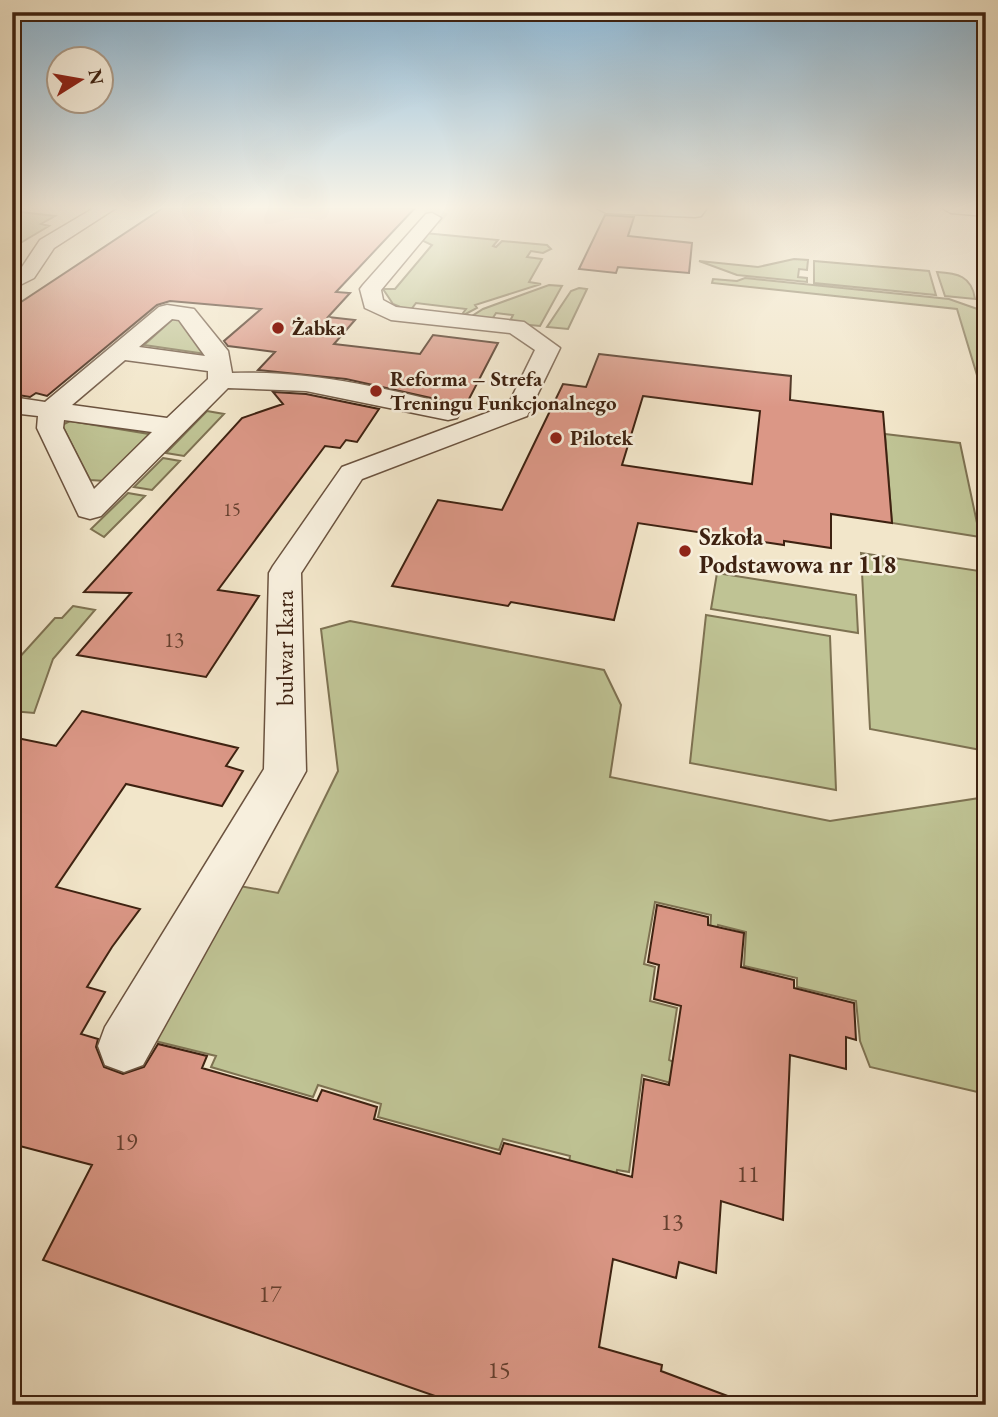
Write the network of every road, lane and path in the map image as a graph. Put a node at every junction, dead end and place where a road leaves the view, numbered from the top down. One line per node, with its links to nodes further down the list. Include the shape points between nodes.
1 (28, 274): 3 (street)
2 (383, 274): 10 (street, bulwar Ikara, via 370,289 373,303 391,313 516,327 548,348 518,410 352,473 285,573 285,771)
3 (12, 283)
4 (120, 352): 5 (street); 5 (street, via 167,312 186,314 216,351); 7 (street)
5 (220, 373): 8 (street); 9 (street)
6 (12, 405): 7 (street)
7 (51, 410): 9 (street); 9 (street, via 50,428 90,510)
8 (448, 412)
9 (173, 427)
10 (124, 1046)

